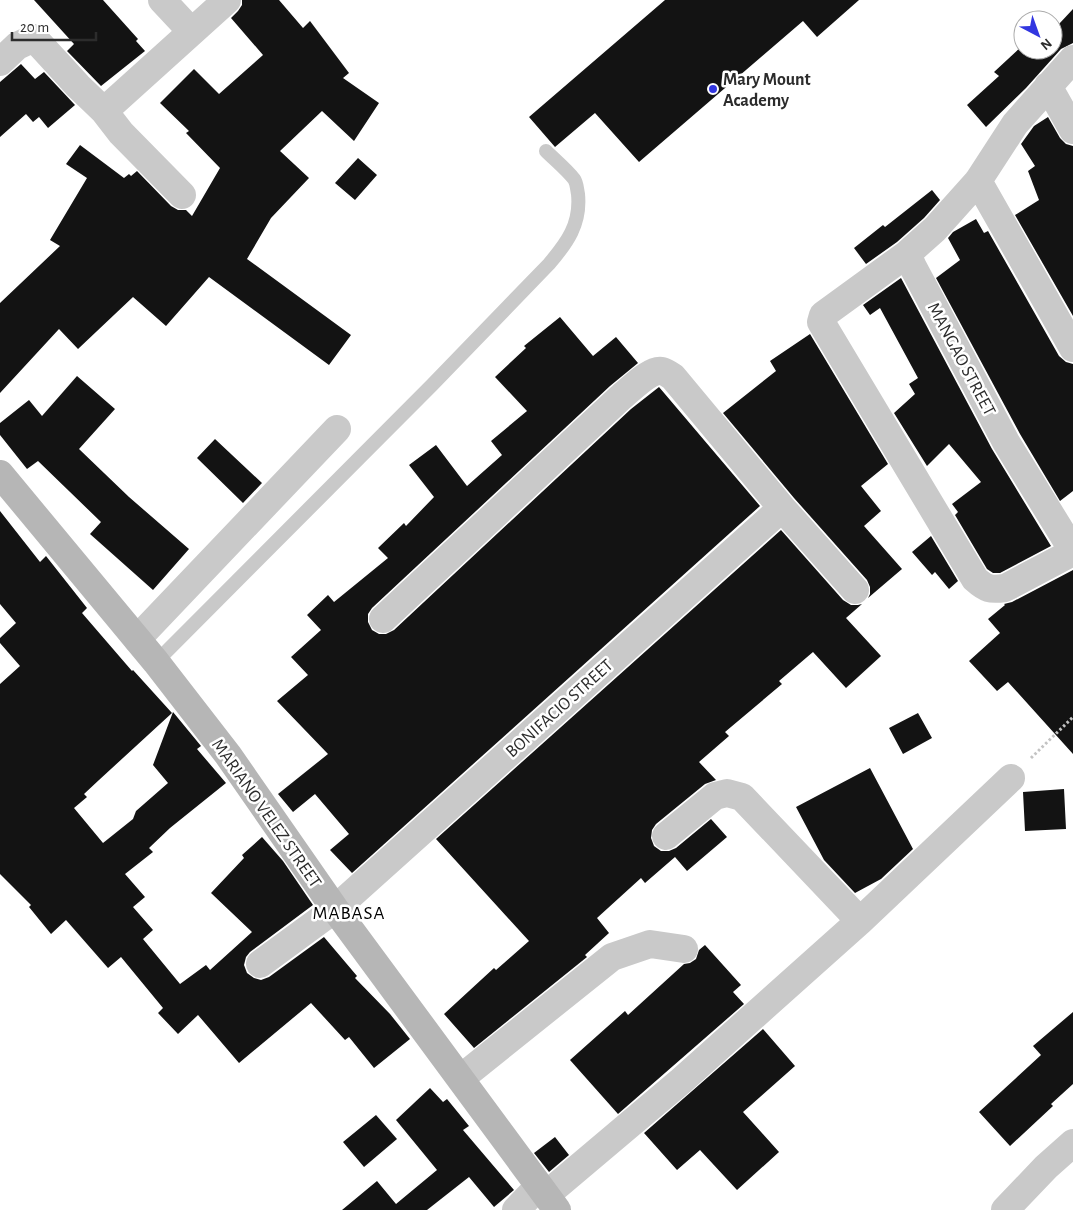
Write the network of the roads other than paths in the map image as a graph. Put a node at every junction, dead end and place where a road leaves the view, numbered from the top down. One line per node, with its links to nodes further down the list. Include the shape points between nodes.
1 (162, 0): 3 (street)
2 (228, 0): 3 (street)
3 (191, 31): 7 (street)
4 (1073, 59): 6 (street)
5 (0, 62): 7 (street, via 17,46 34,38)
6 (1048, 86): 8 (street); 10 (street, via 1015,124)
7 (104, 111): 11 (street)
8 (1073, 130)
9 (546, 152): 21 (lane, via 575,181 578,193 579,210 574,228 562,248 432,385)
10 (978, 181): 12 (street); 13 (street)
11 (182, 195)
12 (907, 254): 17 (street, MANGAO STREET, via 1006,442); 17 (street, via 823,315 821,322 975,579 984,588 1005,588)
13 (1073, 348)
14 (337, 429): 20 (street)
15 (0, 474): 20 (street, MARIANO VELEZ STREET)
16 (782, 508): 18 (street); 19 (street, via 673,377 656,371 621,396); 24 (street, BONIFACIO STREET)
17 (1073, 552)
18 (855, 590)
19 (383, 619)
20 (137, 639): 21 (street, MARIANO VELEZ STREET)
21 (156, 662): 24 (street, MARIANO VELEZ STREET, via 228,755)
22 (1011, 778): 25 (street)
23 (666, 836): 25 (street, via 715,796 727,793 742,797)
24 (335, 909): 27 (street, BONIFACIO STREET); 28 (street, MARIANO VELEZ STREET)
25 (860, 921): 30 (street)
26 (684, 950): 28 (street, via 650,944 612,957)
27 (260, 964)
28 (460, 1078): 30 (street, MARIANO VELEZ STREET)
29 (1073, 1143): 32 (street)
30 (547, 1197): 31 (street)
31 (516, 1210)
32 (1006, 1210)

